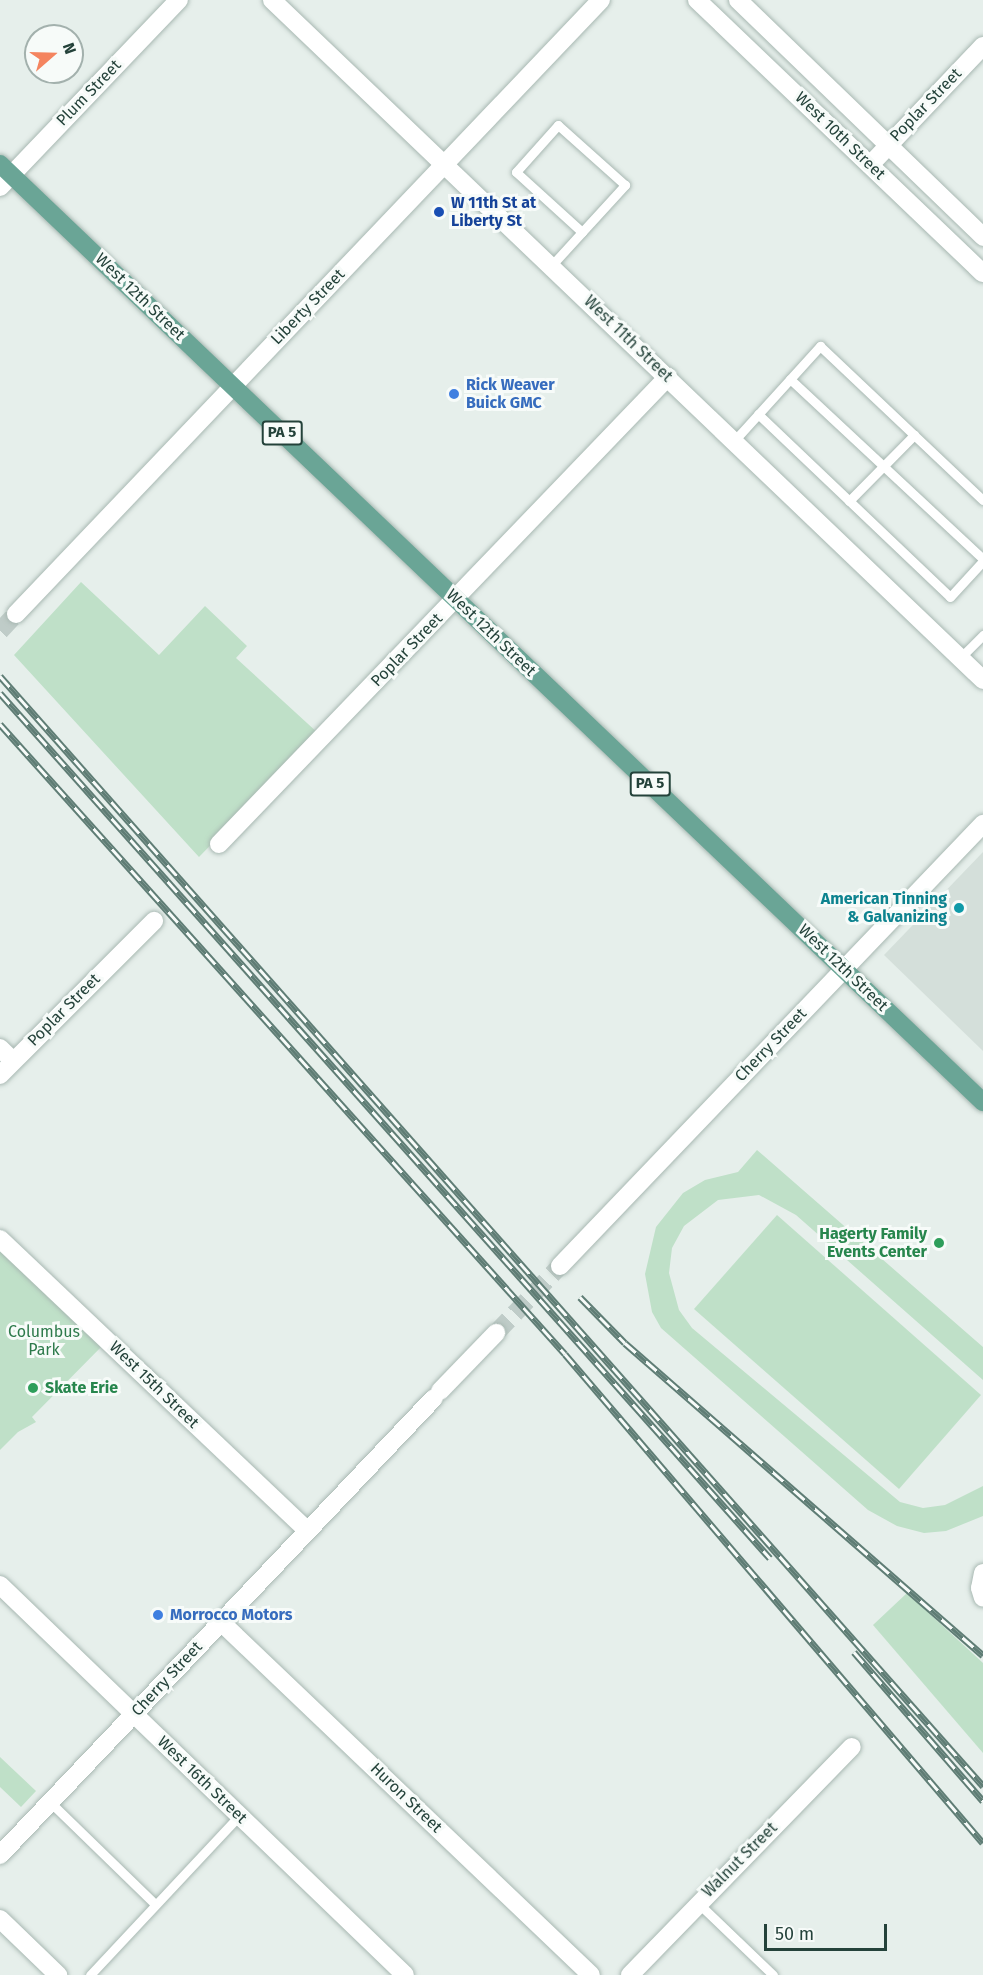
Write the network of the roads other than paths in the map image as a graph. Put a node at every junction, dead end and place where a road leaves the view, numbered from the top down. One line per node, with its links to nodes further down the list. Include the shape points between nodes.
1 (179, 0): 10 (street, Plum Street)
2 (272, 0): 8 (street, West 11th Street)
3 (601, 0): 8 (street, Liberty Street)
4 (697, 0): 9 (street, West 10th Street)
5 (738, 0): 7 (street, West 10th Street)
6 (983, 46): 7 (street, Poplar Street)
7 (888, 146): 9 (street, Poplar Street); 12 (street, West 10th Street)
8 (444, 163): 13 (street, West 11th Street); 17 (street, Liberty Street)
9 (870, 165): 14 (street, West 10th Street)
10 (4, 175): 17 (main road, West 12th Street / PA 5)
11 (582, 232): 11 (lane, via 624,185 558,125 516,172); 13 (lane)
12 (983, 237)
13 (552, 266): 15 (street, West 11th Street)
14 (983, 273)
15 (668, 377): 20 (street, West 11th Street); 25 (street, Poplar Street)
16 (790, 379): 18 (lane); 19 (lane, via 820,346); 21 (lane)
17 (233, 386): 25 (main road, West 12th Street / PA 5); 26 (street, Liberty Street)
18 (758, 414): 20 (lane); 23 (lane)
19 (914, 435): 21 (lane); 22 (lane)
20 (733, 442): 28 (street, West 11th Street)
21 (883, 466): 23 (lane); 24 (lane)
22 (983, 500)
23 (849, 501): 24 (lane, via 950,597)
24 (983, 560)
25 (456, 599): 31 (street, Poplar Street); 33 (main road, West 12th Street / PA 5)
26 (16, 614)
27 (983, 634): 28 (lane)
28 (960, 658): 29 (street, West 11th Street)
29 (983, 680)
30 (983, 824): 33 (street, Cherry Street)
31 (219, 844)
32 (154, 921): 34 (street, Poplar Street)
33 (844, 969): 36 (main road, West 12th Street / PA 5); 38 (street, Cherry Street)
34 (7, 1054): 35 (street, Poplar Street)
35 (0, 1075)
36 (983, 1102)
37 (0, 1239): 40 (street, West 15th Street)
38 (560, 1266)
39 (496, 1333): 40 (street, Cherry Street)
40 (308, 1531): 44 (street, Cherry Street)
41 (983, 1574): 43 (street)
42 (0, 1585): 45 (street, West 16th Street)
43 (983, 1598)
44 (221, 1622): 45 (street, Cherry Street); 56 (street, Huron Street)
45 (134, 1714): 47 (street, Cherry Street); 48 (street, West 16th Street)
46 (852, 1747): 50 (street, Walnut Street)
47 (50, 1802): 49 (street, Cherry Street); 51 (lane)
48 (239, 1816): 51 (lane); 55 (street, West 16th Street)
49 (0, 1855)
50 (698, 1903): 57 (street, Walnut Street); 58 (lane)
51 (155, 1904): 54 (lane)
52 (0, 1919): 53 (street)
53 (58, 1975)
54 (90, 1975)
55 (405, 1975)
56 (591, 1975)
57 (630, 1975)
58 (773, 1975)

